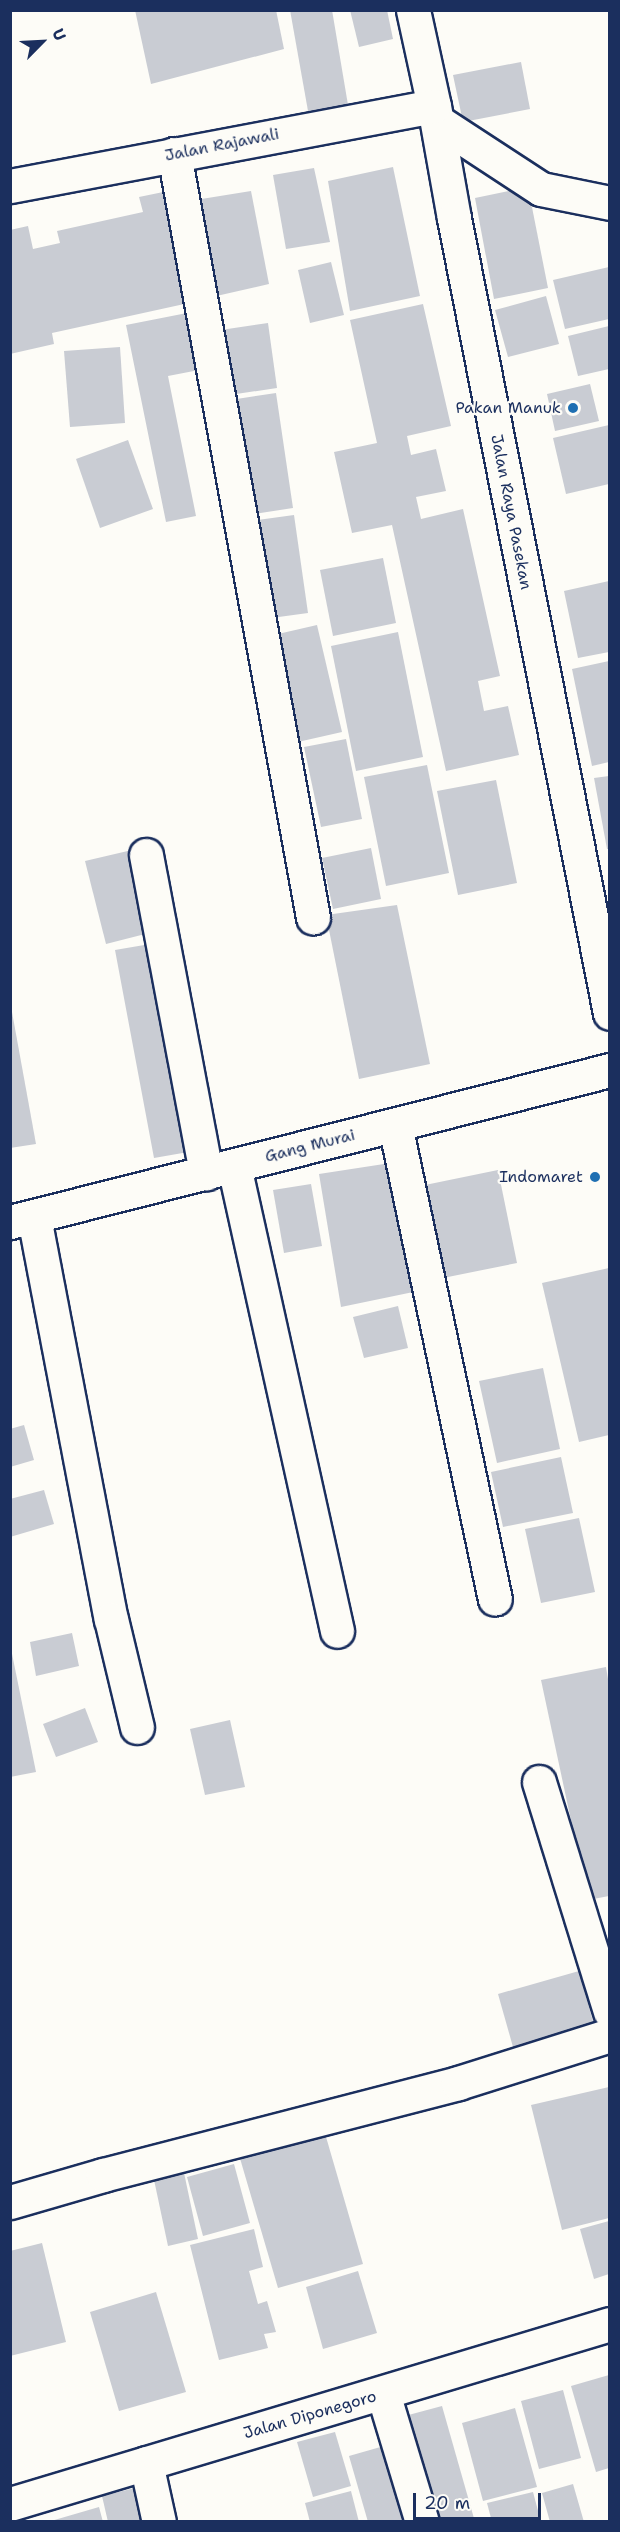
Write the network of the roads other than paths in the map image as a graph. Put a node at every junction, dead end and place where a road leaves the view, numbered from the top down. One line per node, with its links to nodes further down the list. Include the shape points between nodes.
1 (413, 10): 2 (street, Jalan Raya Pasekan)
2 (435, 113): 3 (street, Jalan Rajawali); 5 (street, via 541,189); 8 (street, Jalan Raya Pasekan)
3 (174, 154): 4 (street, Jalan Rajawali); 7 (street)
4 (10, 186)
5 (609, 203)
6 (146, 855): 11 (street)
7 (313, 916)
8 (609, 1013)
9 (609, 1070): 10 (street, Gang Murai)
10 (395, 1125): 11 (street, Gang Murai); 13 (street)
11 (220, 1169): 12 (street, Gang Murai); 14 (street)
12 (22, 1219): 15 (street)
13 (495, 1599)
14 (337, 1631)
15 (137, 1727)
16 (539, 1782): 17 (street)
17 (609, 2011)
18 (609, 2036): 19 (street, via 458,2083)
19 (10, 2202)
20 (609, 2326): 21 (street, Jalan Diponegoro)
21 (383, 2393): 22 (street, Jalan Diponegoro); 25 (street)
22 (146, 2463): 23 (street, Jalan Diponegoro); 24 (street)
23 (10, 2504)
24 (159, 2522)
25 (422, 2522)

